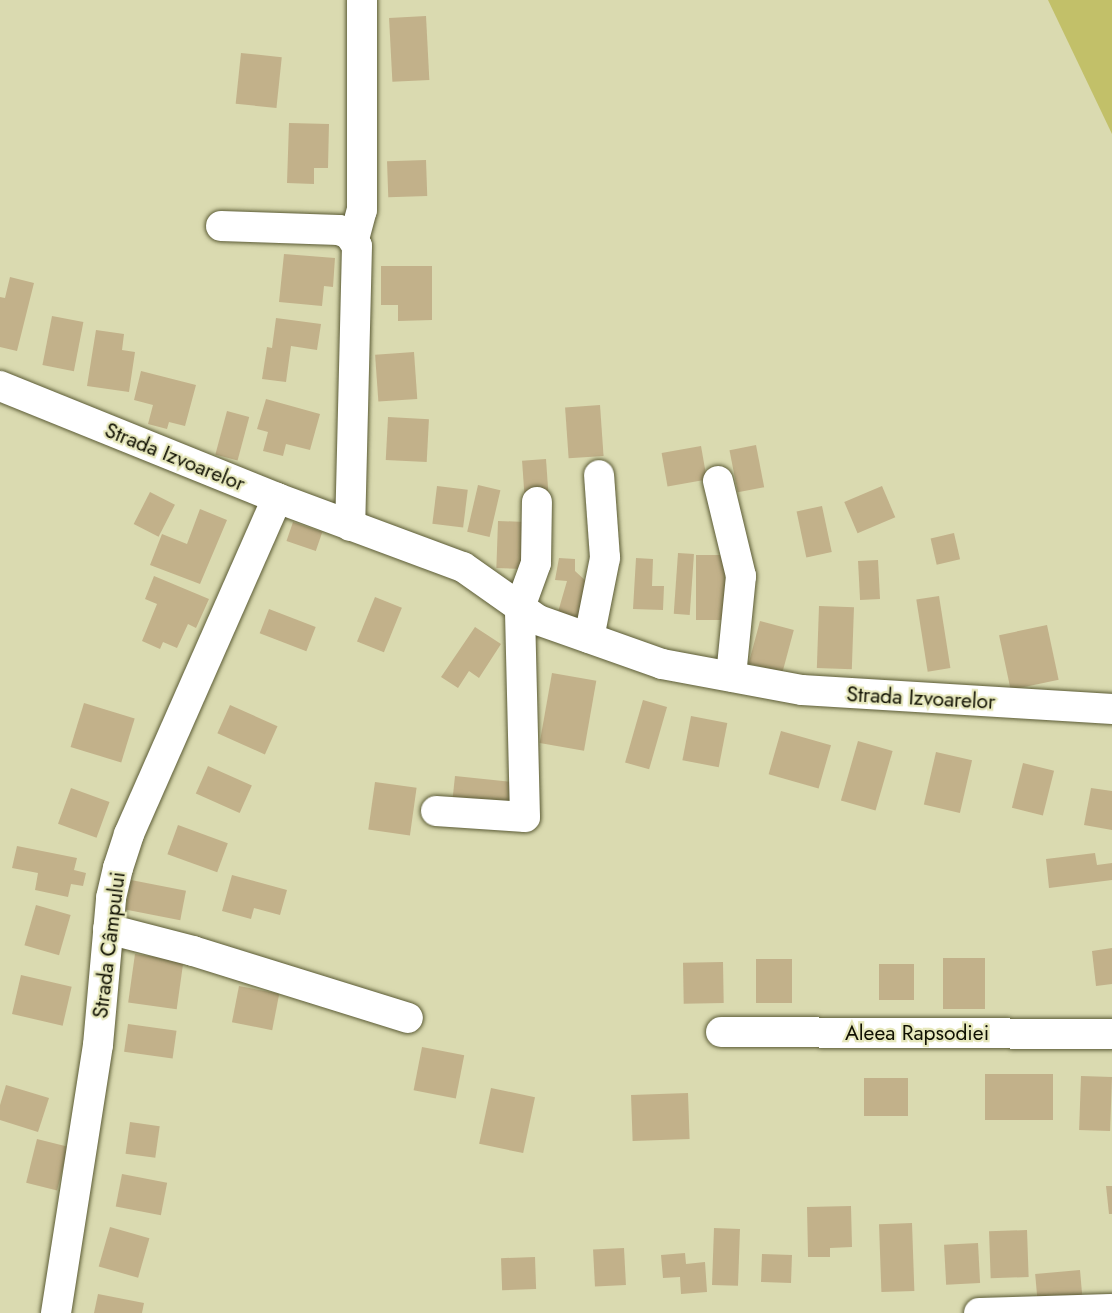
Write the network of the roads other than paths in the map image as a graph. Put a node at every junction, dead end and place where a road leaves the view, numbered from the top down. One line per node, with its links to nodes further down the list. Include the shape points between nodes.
1 (362, 0): 3 (street, via 362,210)
2 (221, 226): 3 (street, via 339,230)
3 (354, 240): 9 (street, via 358,255)
4 (0, 386): 7 (street, Strada Izvoarelor)
5 (599, 475): 11 (street, via 605,558)
6 (718, 481): 12 (street, via 741,576)
7 (277, 498): 9 (street, Strada Izvoarelor); 15 (street, Strada Câmpului, via 129,834 111,898)
8 (537, 502): 10 (street, via 536,564)
9 (350, 526): 10 (street, Strada Izvoarelor, via 463,567)
10 (520, 607): 11 (street, Strada Izvoarelor, via 538,620); 14 (street, via 525,817)
11 (590, 638): 12 (street, Strada Izvoarelor, via 662,664)
12 (731, 677): 13 (street, Strada Izvoarelor, via 802,690)
13 (1112, 709)
14 (436, 811)
15 (108, 929): 16 (street, via 237,964); 21 (street, Strada Câmpului, via 98,1045)
16 (408, 1018)
17 (721, 1032): 18 (street, Aleea Rapsodiei)
18 (1112, 1034)
19 (1112, 1309): 20 (street)
20 (1071, 1312): 22 (street)
21 (56, 1313)
22 (979, 1313)

